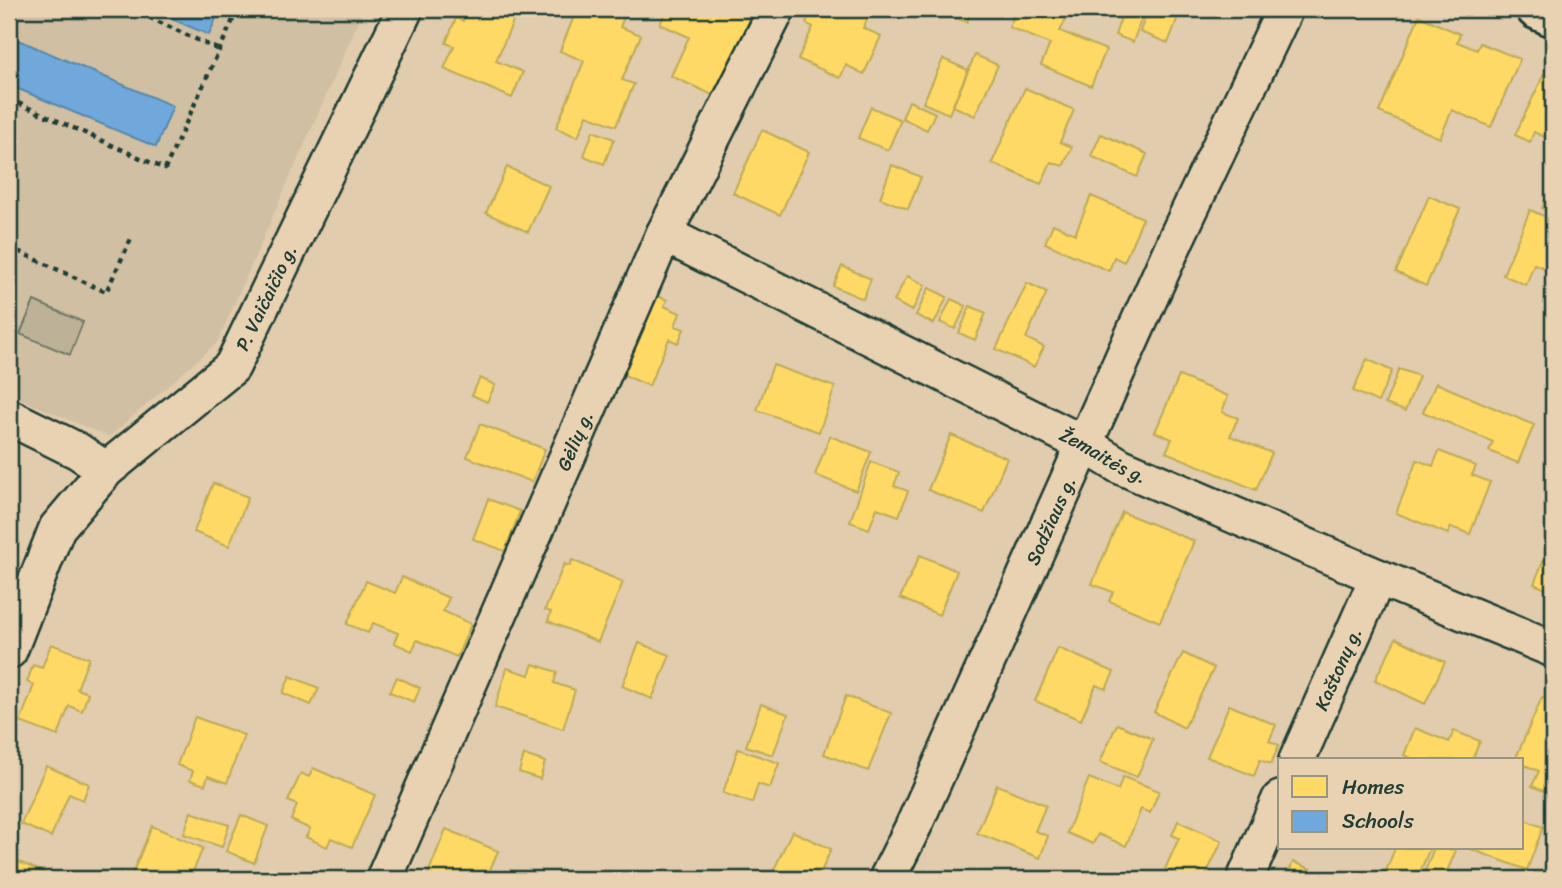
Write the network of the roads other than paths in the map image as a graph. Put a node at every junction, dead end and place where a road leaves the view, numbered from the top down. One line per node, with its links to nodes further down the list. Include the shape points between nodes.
1 (405, 9): 9 (street, P. Vaičaičio g., via 232,367)
2 (778, 9): 6 (street, Gėlių g.)
3 (1285, 9): 8 (street, Sodžiaus g.)
4 (1536, 9): 5 (main road)
5 (1553, 17)
6 (664, 234): 8 (street, Žemaitės g.); 15 (street, Gėlių g.)
7 (9, 417): 9 (street)
8 (1084, 444): 10 (street, Žemaitės g., via 1120,466); 16 (street, Sodžiaus g.)
9 (106, 470): 12 (street, P. Vaičaičio g., via 57,528)
10 (1378, 577): 11 (street, Žemaitės g.); 13 (street, Kaštonų g.)
11 (1553, 649)
12 (9, 651)
13 (1298, 758)
14 (1278, 804): 17 (street)
15 (384, 879)
16 (887, 879)
17 (1245, 879)

